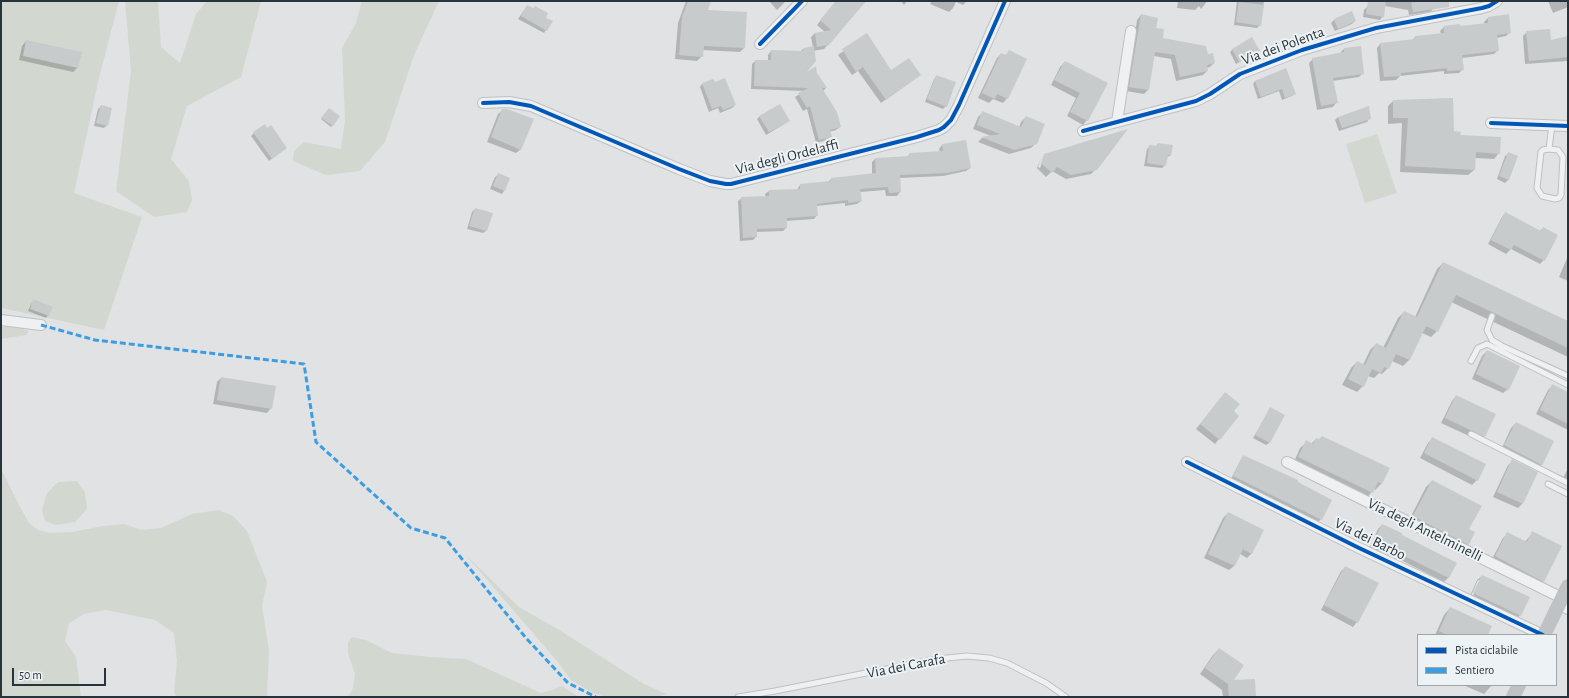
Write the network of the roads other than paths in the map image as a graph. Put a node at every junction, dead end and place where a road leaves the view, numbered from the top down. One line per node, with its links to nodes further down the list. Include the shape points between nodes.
1 (802, 1): 5 (street)
2 (1005, 1): 6 (street, Via degli Ordelaffi, via 959,105 944,127 918,137 731,184 698,177 531,106 504,101)
3 (1497, 1): 7 (street, Via dei Polenta, via 1482,8 1376,28 1302,50 1240,74 1196,101)
4 (1131, 31): 7 (street)
5 (760, 44)
6 (483, 103)
7 (1117, 122): 11 (street, Via dei Polenta)
8 (1491, 123): 9 (street)
9 (1552, 125): 10 (street); 12 (lane)
10 (1568, 126)
11 (1083, 131)
12 (1549, 149): 12 (lane, via 1541,152 1537,188 1542,196 1555,199 1561,195 1563,157 1558,150)
13 (1492, 316): 17 (lane, via 1487,330 1492,340)
14 (1, 320): 15 (street)
15 (41, 325)
16 (1471, 361): 18 (lane, via 1478,348 1487,344)
17 (1568, 376)
18 (1568, 385)
19 (1472, 434): 22 (lane)
20 (1187, 462): 26 (street, Via dei Barbo, via 1357,547)
21 (1287, 462): 25 (street, Via degli Antelminelli)
22 (1568, 482)
23 (1548, 484): 24 (lane)
24 (1568, 494)
25 (1564, 600): 27 (main road)
26 (1542, 634)
27 (1545, 634)
28 (1518, 686): 31 (main road)
29 (738, 697): 30 (lane, Via dei Carafa, via 937,659 967,656 1007,663 1046,683)
30 (1066, 697)
31 (1513, 697)

